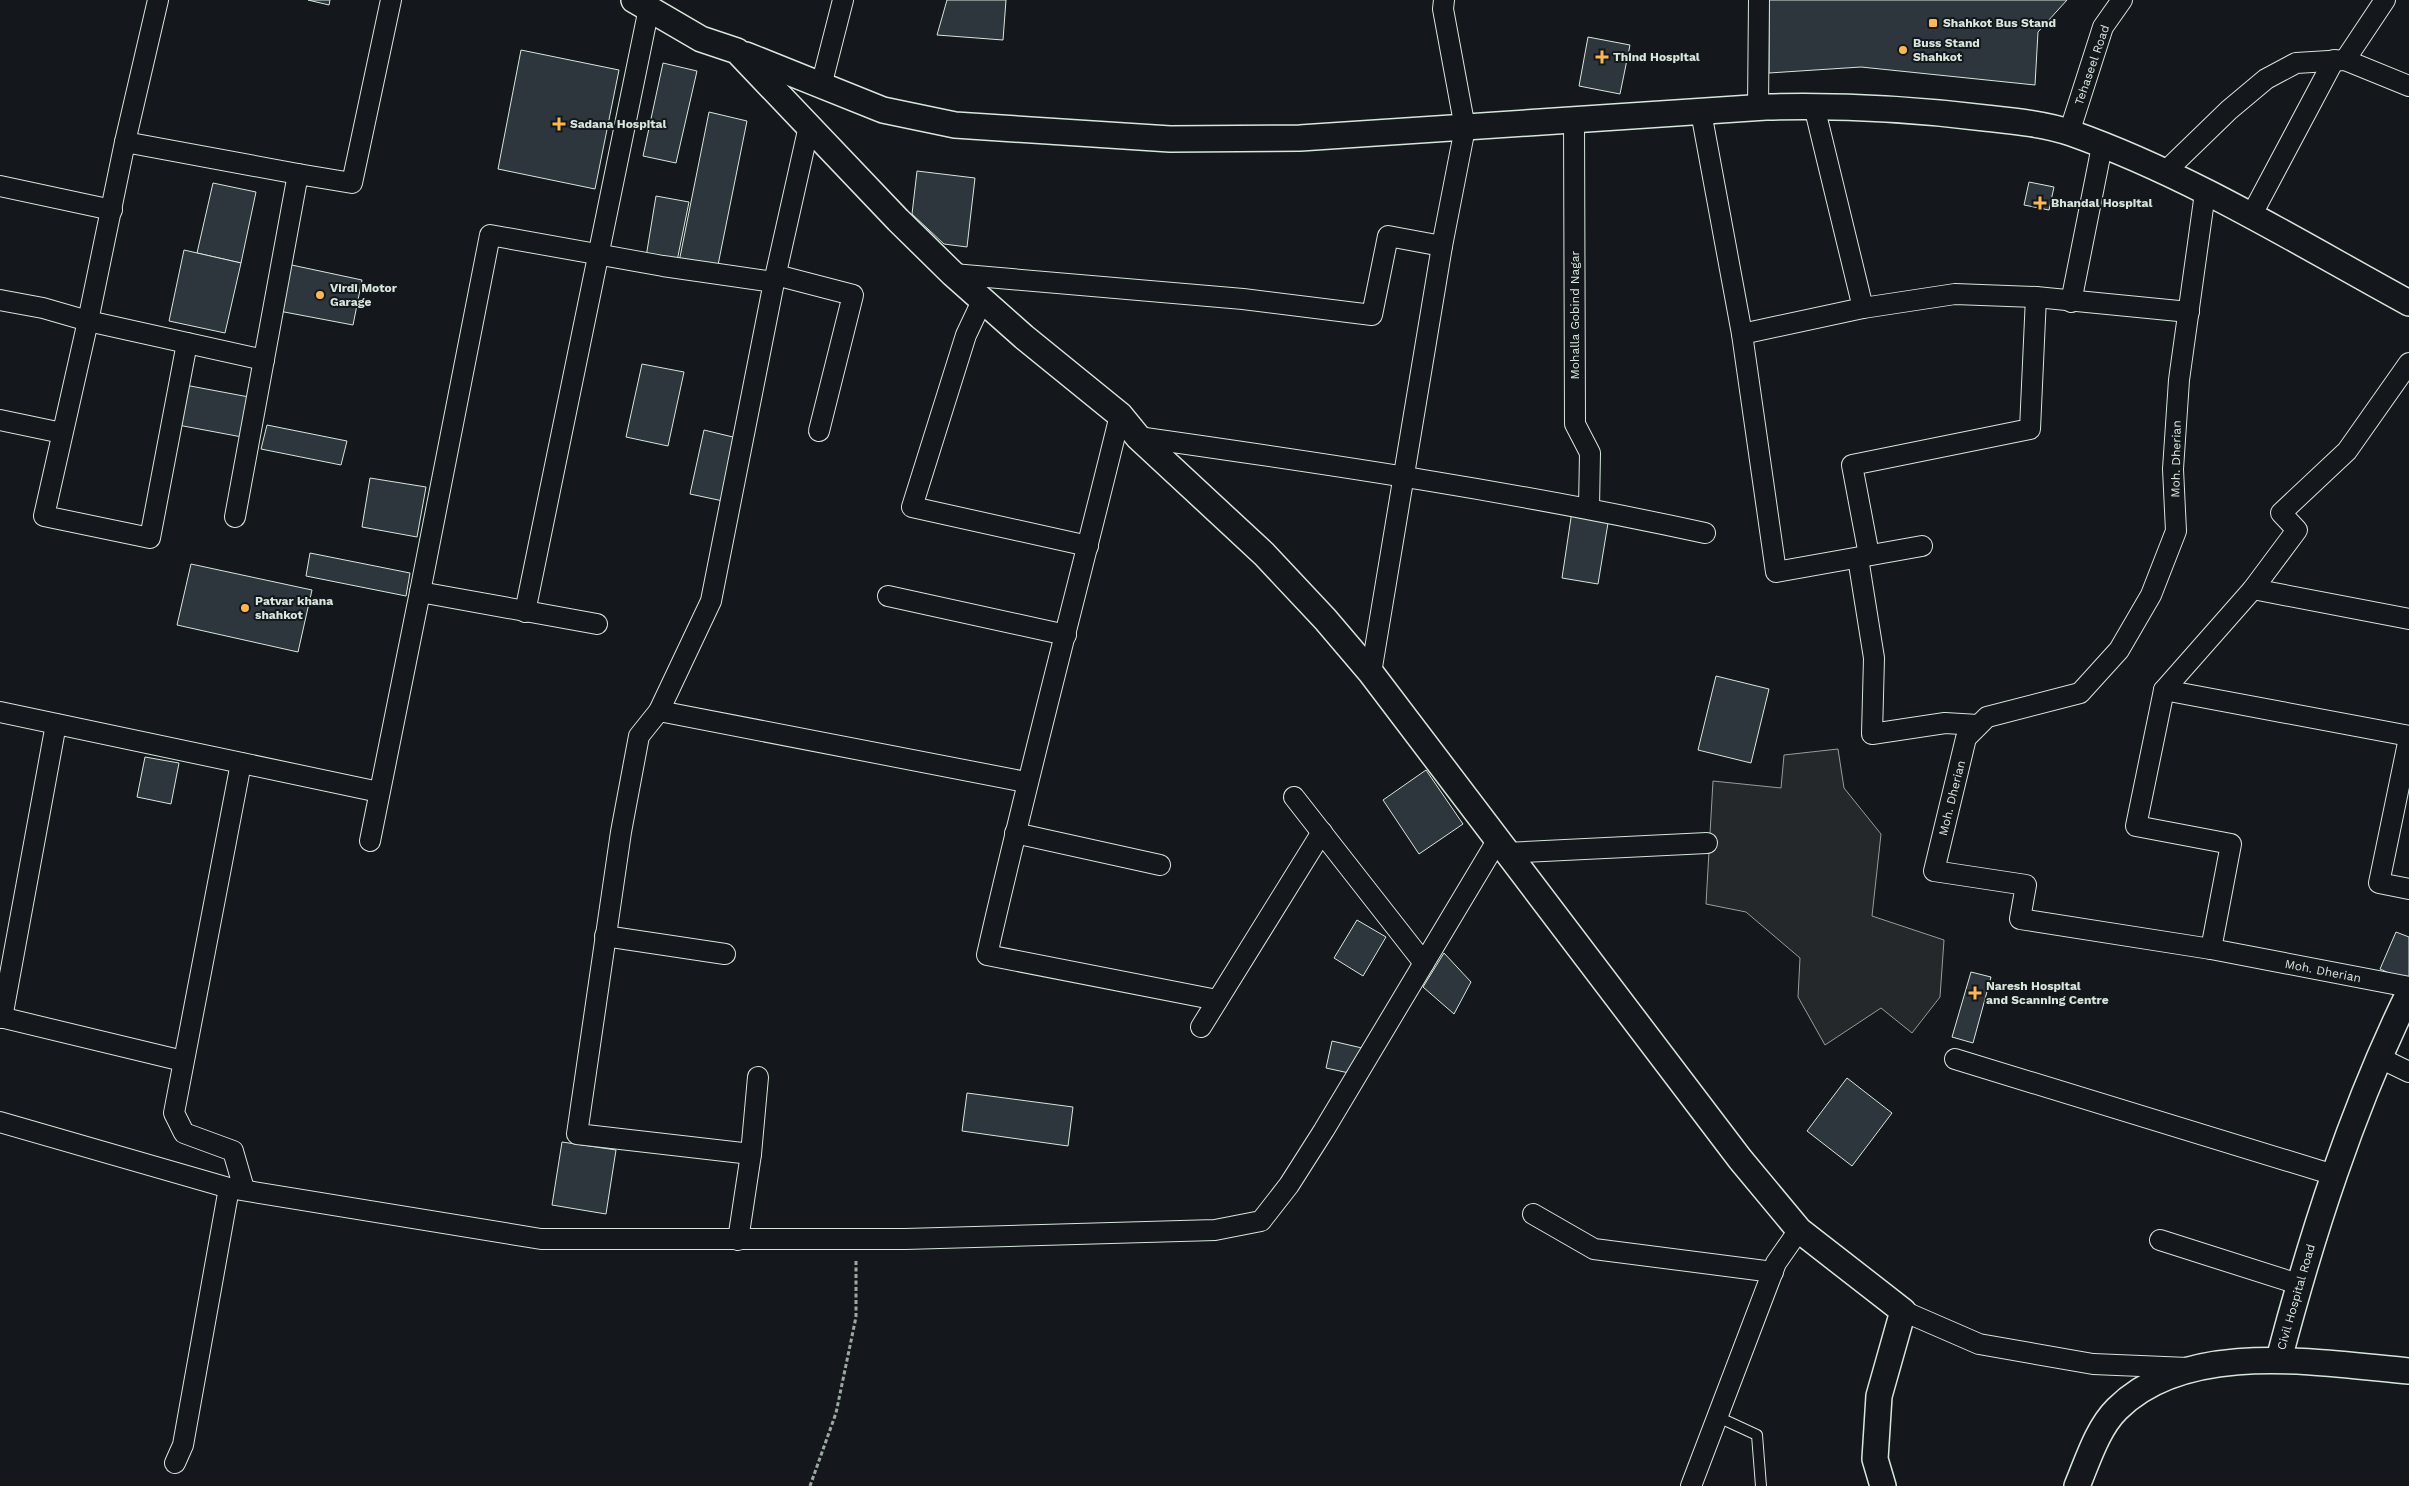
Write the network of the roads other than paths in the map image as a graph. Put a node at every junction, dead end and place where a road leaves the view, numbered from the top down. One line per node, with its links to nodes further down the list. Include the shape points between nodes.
1 (158, 0): 20 (street)
2 (391, 0): 23 (street, via 352,183)
3 (843, 0): 11 (street)
4 (1444, 0): 18 (street)
5 (1759, 0): 14 (street)
6 (2122, 0): 19 (street, Tehaseel Road, via 2103,27)
7 (2385, 0): 10 (street)
8 (642, 4): 9 (street, via 702,39); 29 (street)
9 (737, 51): 11 (street); 17 (street)
10 (2340, 60): 12 (street); 22 (street, via 2296,63 2266,79); 27 (street)
11 (821, 86): 18 (street, via 883,110 956,125 1170,139 1300,138)
12 (2409, 86)
13 (1814, 106): 14 (street); 19 (street, via 1942,112); 37 (street)
14 (1758, 107): 15 (street)
15 (1701, 112): 16 (street); 40 (street)
16 (1574, 119): 18 (street); 50 (street, Mohalla Gobind Nagar, via 1575,424 1590,453)
17 (810, 126): 30 (street); 31 (street)
18 (1465, 128): 28 (street)
19 (2069, 132): 21 (street)
20 (125, 142): 23 (street); 26 (street)
21 (2102, 146): 22 (street); 35 (street)
22 (2165, 172): 25 (street)
23 (298, 174): 42 (street)
24 (0, 186): 26 (street)
25 (2205, 193): 27 (street); 38 (street, Moh. Dherian)
26 (112, 210): 39 (street)
27 (2251, 216): 36 (street)
28 (1442, 246): 30 (street, via 1388,236 1372,315 1244,299); 49 (street)
29 (599, 255): 31 (street); 57 (street, via 490,235); 59 (street)
30 (953, 274): 33 (street)
31 (775, 278): 46 (street, via 853,295); 65 (street, via 711,601)
32 (2036, 298): 35 (street); 37 (street, via 1955,294); 55 (street, via 2030,429 1852,465)
33 (983, 299): 44 (street, via 1024,337); 53 (street, via 966,335 912,507)
34 (0, 300): 39 (street)
35 (2072, 302): 38 (street)
36 (2409, 303)
37 (1863, 308): 40 (street)
38 (2189, 312): 68 (street, Moh. Dherian, via 2179,380 2173,469 2176,531 2151,595 2119,650 2080,693 1987,717)
39 (88, 321): 41 (street); 47 (street)
40 (1742, 334): 55 (street, via 1776,572)
41 (187, 343): 42 (street); 47 (street, via 150,538 44,516)
42 (264, 360): 51 (street)
43 (2409, 363): 56 (street, via 2347,450 2281,513 2297,530)
44 (1120, 415): 48 (street); 53 (street)
45 (0, 420): 47 (street)
46 (819, 431)
47 (62, 433)
48 (1138, 437): 49 (street); 63 (street, via 1264,554)
49 (1403, 475): 50 (street); 63 (street)
50 (1589, 507): 52 (street)
51 (235, 518)
52 (1705, 533)
53 (1088, 546): 62 (street)
54 (1922, 546): 55 (street)
55 (1863, 556): 68 (street, via 1874,658 1872,734 1945,723)
56 (2253, 589): 60 (street); 64 (street)
57 (420, 592): 59 (street); 72 (street)
58 (888, 596): 62 (street)
59 (525, 612): 61 (street)
60 (2409, 620)
61 (597, 624)
62 (1066, 635): 71 (street)
63 (1371, 673): 78 (street)
64 (2164, 690): 69 (street); 82 (street, via 2136,826 2231,844)
65 (659, 711): 71 (street); 81 (street, via 639,736)
66 (0, 712): 67 (street)
67 (56, 724): 70 (street); 88 (street)
68 (1978, 725): 82 (street, Moh. Dherian, via 1966,738 1934,871 2026,885 2020,919)
69 (2409, 737): 80 (street, via 2379,884)
70 (241, 763): 72 (street); 92 (street)
71 (1026, 782): 75 (street)
72 (379, 792): 76 (street)
73 (1294, 796): 74 (street)
74 (1322, 832): 84 (street); 87 (street)
75 (1015, 833): 79 (street); 87 (street, via 987,955)
76 (370, 842)
77 (1707, 843): 78 (street)
78 (1502, 847): 84 (street); 100 (street, via 1740,1159)
79 (1160, 865)
80 (2409, 889)
81 (605, 936): 83 (street); 96 (street, via 577,1134)
82 (2211, 950): 85 (street, Moh. Dherian)
83 (725, 954)
84 (1424, 963): 101 (street, via 1289,1186 1262,1221 1216,1230)
85 (2409, 987)
86 (2409, 993): 90 (street, Civil Hospital Road)
87 (1217, 1000): 89 (street)
88 (1, 1018): 92 (street)
89 (1201, 1027)
90 (2380, 1058): 93 (street); 97 (street, Civil Hospital Road)
91 (1955, 1059): 97 (street)
92 (183, 1061): 98 (street, via 174,1113 184,1133 233,1151)
93 (2409, 1072)
94 (758, 1077): 96 (street)
95 (0, 1122): 98 (street)
96 (751, 1154): 101 (street)
97 (2334, 1175): 104 (street, Civil Hospital Road)
98 (236, 1189): 101 (street, via 541,1239); 110 (street, via 185,1433)
99 (1533, 1214): 103 (street, via 1594,1249)
100 (1799, 1230): 103 (street); 105 (street)
101 (738, 1240)
102 (2160, 1240): 104 (street)
103 (1773, 1272): 109 (street)
104 (2298, 1284): 106 (street, Civil Hospital Road)
105 (1903, 1311): 107 (street, via 1979,1344 2093,1364); 113 (street, via 1879,1396 1874,1459)
106 (2279, 1359): 107 (street, Civil Hospital Road); 108 (street)
107 (2190, 1368): 114 (street, Civil Hospital Road, via 2162,1377 2117,1409 2100,1431)
108 (2409, 1371)
109 (1718, 1417): 111 (street); 112 (lane, via 1756,1435)
110 (175, 1462)
111 (1691, 1486)
112 (1761, 1486)
113 (1883, 1486)
114 (2078, 1486)

